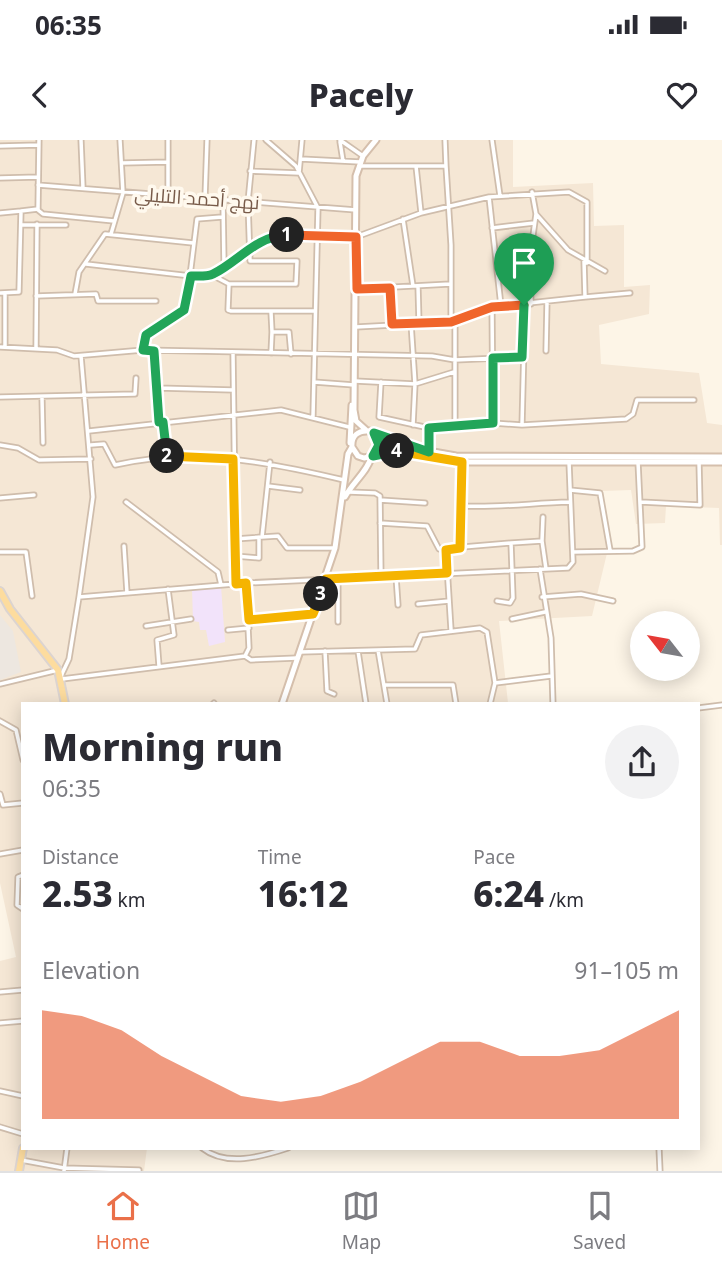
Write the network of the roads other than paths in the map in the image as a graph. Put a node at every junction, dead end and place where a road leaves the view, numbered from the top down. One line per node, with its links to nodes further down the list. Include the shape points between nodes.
1 (15, 140): 15 (street)
2 (81, 140): 28 (street)
3 (120, 140): 20 (street)
4 (168, 140): 19 (street)
5 (207, 140): 34 (street)
6 (254, 140): 23 (street)
7 (266, 140): 24 (street, via 285,153)
8 (302, 140): 16 (street)
9 (376, 140): 18 (street)
10 (445, 140): 22 (street)
11 (492, 140): 31 (street)
12 (342, 141): 17 (street); 18 (street)
13 (39, 142): 15 (street); 25 (street)
14 (0, 146): 15 (street)
15 (16, 146)
16 (300, 159): 17 (street); 24 (street)
17 (343, 160): 18 (street)
18 (361, 161): 21 (street); 40 (street)
19 (168, 162): 20 (street); 32 (street)
20 (122, 163): 30 (street)
21 (415, 166): 22 (street); 42 (street)
22 (446, 166): 37 (street)
23 (250, 171): 24 (street); 36 (street)
24 (299, 173): 38 (street)
25 (38, 177): 26 (street); 27 (street)
26 (0, 178)
27 (38, 185): 28 (street, نهج أحمد التليلي); 39 (street)
28 (83, 188): 30 (street, نهج أحمد التليلي)
29 (532, 192): 31 (street); 44 (street); 58 (street, via 569,192 587,202)
30 (123, 193): 32 (street, نهج أحمد التليلي); 47 (street)
31 (500, 195): 33 (street)
32 (168, 196): 34 (street, نهج أحمد التليلي)
33 (489, 197): 37 (street); 52 (street)
34 (205, 198): 35 (street, نهج أحمد التليلي)
35 (223, 201): 36 (street, نهج أحمد التليلي); 45 (street)
36 (248, 202): 38 (street, نهج أحمد التليلي); 57 (street)
37 (448, 205): 42 (street); 65 (street)
38 (317, 208): 40 (street, نهج أحمد التليلي); 55 (street)
39 (38, 209): 41 (street); 47 (street)
40 (356, 209): 54 (street)
41 (21, 211): 43 (street); 50 (street)
42 (421, 213): 46 (street)
43 (0, 214)
44 (536, 214): 48 (street); 58 (street, via 564,246)
45 (222, 217): 56 (street, via 197,219); 60 (street)
46 (403, 219): 54 (street); 66 (street)
47 (114, 221): 53 (street)
48 (534, 223): 52 (street); 76 (street)
49 (37, 224): 50 (street); 51 (street); 72 (street)
50 (21, 225): 69 (street, via 19,292)
51 (66, 225)
52 (492, 228): 78 (street)
53 (110, 234): 56 (street); 59 (street, via 101,237)
54 (356, 237): 55 (street); 68 (street)
55 (317, 238): 57 (street, via 279,235); 80 (street)
56 (193, 243): 63 (street)
57 (247, 250): 60 (street); 64 (street, via 251,263 297,261 298,282)
58 (586, 262): 61 (street); 73 (street)
59 (86, 264): 63 (street); 71 (street, via 76,278)
60 (224, 265): 62 (street)
61 (605, 271)
62 (212, 275): 63 (street); 64 (street)
63 (191, 276): 90 (street, via 186,309 147,333)
64 (229, 284): 81 (street, via 229,311)
65 (450, 284): 66 (street); 82 (street)
66 (416, 286): 67 (street); 84 (street)
67 (390, 288): 68 (street); 85 (street)
68 (357, 289): 86 (street)
69 (2, 293): 88 (street)
70 (629, 293): 73 (street)
71 (75, 294): 72 (street); 74 (street, via 96,294 98,301)
72 (36, 296): 89 (street)
73 (584, 297): 75 (street)
74 (156, 301)
75 (547, 302): 76 (street); 92 (street)
76 (531, 304): 77 (street)
77 (524, 305): 78 (street); 99 (street)
78 (501, 306): 79 (street)
79 (492, 307): 82 (street); 101 (street)
80 (315, 311): 81 (street); 96 (street)
81 (271, 312): 87 (street)
82 (453, 321): 84 (street); 102 (street)
83 (411, 323): 84 (street); 85 (street); 100 (street)
84 (419, 323)
85 (392, 324): 86 (street)
86 (356, 327): 98 (street)
87 (272, 332): 94 (street); 95 (street, via 289,332)
88 (3, 347): 89 (street)
89 (36, 349): 97 (street)
90 (143, 350): 91 (street); 97 (street)
91 (154, 351): 93 (street); 109 (street)
92 (546, 351)
93 (233, 353): 94 (street); 110 (street)
94 (271, 353): 95 (street)
95 (291, 354): 96 (street)
96 (314, 354): 98 (street); 105 (street)
97 (81, 356): 113 (street)
98 (355, 356): 100 (street); 107 (street)
99 (522, 357): 101 (street); 121 (street)
100 (413, 358): 102 (street); 108 (street)
101 (493, 358): 102 (street); 119 (street)
102 (455, 360): 103 (street)
103 (454, 372): 108 (street); 122 (street)
104 (136, 378): 113 (street, via 135,394)
105 (314, 382): 107 (street); 117 (street)
106 (381, 382): 107 (street); 108 (street); 120 (street, via 379,417)
107 (355, 383): 111 (street)
108 (415, 384): 120 (street)
109 (158, 388): 110 (street); 118 (street)
110 (233, 390): 116 (street)
111 (355, 395): 123 (street); 126 (street, via 356,419)
112 (0, 397): 114 (street)
113 (83, 397): 114 (street); 125 (street)
114 (42, 398): 128 (street)
115 (694, 400): 121 (street, via 637,400 633,414 626,419)
116 (234, 412): 117 (street, via 288,410); 118 (street); 136 (street)
117 (313, 416): 123 (street)
118 (161, 422): 125 (street); 134 (street)
119 (493, 423): 121 (street); 122 (street)
120 (413, 425): 124 (street)
121 (522, 425)
122 (456, 427): 124 (street)
123 (349, 428): 131 (street)
124 (429, 428): 132 (street)
125 (89, 430): 130 (street)
126 (366, 430): 127 (street); 131 (street, via 356,434)
127 (374, 433): 132 (street); 133 (street, via 379,445)
128 (43, 443)
129 (0, 445): 135 (street, via 18,448 35,459)
130 (91, 445): 134 (street, via 104,444 114,465); 135 (street)
131 (352, 446): 133 (street, via 358,456); 144 (street)
132 (429, 452): 138 (street)
133 (372, 456): 140 (street, via 403,450); 148 (street)
134 (167, 457): 136 (street)
135 (91, 459): 187 (street, via 93,497)
136 (233, 459): 143 (street); 161 (street)
137 (722, 459): 139 (street); 142 (street)
138 (561, 460): 139 (street); 140 (street)
139 (569, 460): 141 (street); 147 (street)
140 (462, 462): 157 (street)
141 (638, 462): 142 (street); 155 (street)
142 (699, 462): 155 (street, via 700,505)
143 (270, 463): 144 (street); 145 (street)
144 (344, 481): 152 (street)
145 (268, 486): 146 (street); 160 (street)
146 (300, 490)
147 (569, 490): 154 (street); 168 (street, via 600,493)
148 (348, 492): 151 (street, via 376,493); 152 (street)
149 (34, 495): 150 (street)
150 (0, 498)
151 (380, 499): 156 (street); 159 (street)
152 (344, 500): 165 (street)
153 (126, 502): 182 (street, via 218,572)
154 (569, 502): 157 (street, via 518,503 506,508); 170 (street)
155 (640, 502): 168 (street, via 642,547)
156 (425, 503)
157 (461, 506): 166 (street)
158 (543, 517): 162 (street)
159 (380, 523): 167 (street, via 427,526 436,547); 177 (street)
160 (260, 537): 161 (street); 165 (street, via 278,536 285,548); 171 (street, via 259,558)
161 (235, 539): 171 (street)
162 (542, 541): 163 (street); 173 (street)
163 (511, 542): 166 (street); 174 (street)
164 (124, 546): 185 (street)
165 (335, 548): 178 (street)
166 (460, 548): 167 (street)
167 (446, 550): 175 (street)
168 (610, 550): 170 (street)
169 (0, 552): 186 (street, via 26,552)
170 (573, 552): 173 (street, via 570,566)
171 (235, 556): 181 (street)
172 (540, 569): 173 (street); 174 (street); 188 (street)
173 (546, 569)
174 (511, 572): 175 (street); 190 (street, via 512,601)
175 (447, 573): 176 (street); 189 (street)
176 (396, 576): 177 (street); 193 (street)
177 (381, 577): 179 (street)
178 (326, 579): 179 (street); 180 (street); 195 (street)
179 (338, 579): 200 (street)
180 (246, 583): 181 (street); 198 (street)
181 (236, 584): 182 (street)
182 (221, 585): 183 (street)
183 (169, 589): 185 (street); 199 (street)
184 (0, 591): 211 (main road)
185 (127, 593): 187 (street)
186 (32, 596)
187 (79, 597): 211 (street, via 69,659)
188 (542, 597): 191 (street, via 581,594); 194 (street)
189 (449, 601): 192 (street); 204 (street)
190 (497, 601)
191 (613, 601)
192 (418, 604)
193 (398, 605)
194 (545, 612): 197 (street); 212 (street, via 551,633)
195 (313, 614): 198 (street); 208 (street)
196 (191, 619): 199 (street)
197 (512, 619)
198 (249, 620): 202 (street)
199 (173, 622): 201 (street); 210 (street, via 174,635 156,642)
200 (338, 622)
201 (146, 626)
202 (249, 628): 203 (street); 209 (street)
203 (228, 630)
204 (451, 630): 205 (street, via 421,635 416,649); 213 (street, via 486,630)
205 (378, 650): 207 (street); 215 (street)
206 (325, 651): 207 (street); 208 (street); 216 (street, via 327,691)
207 (358, 651): 219 (street)
208 (299, 655): 209 (street, via 251,660); 218 (street)
209 (245, 656): 210 (street)
210 (159, 666): 211 (street)
211 (60, 675): 214 (street); 217 (main road)
212 (552, 676): 213 (street); 223 (street)
213 (495, 683): 222 (street)
214 (0, 684)
215 (384, 685): 220 (street); 221 (street, via 453,685)
216 (334, 694)
217 (65, 702)
218 (283, 702)
219 (366, 702)
220 (387, 702)
221 (456, 702)
222 (490, 702)
223 (553, 702)
224 (722, 705): 225 (street)
225 (700, 708)
226 (0, 721): 227 (street, via 16,730)
227 (21, 751)
228 (0, 794): 229 (street, via 4,805)
229 (21, 803)
230 (21, 850): 231 (street)
231 (0, 854)
232 (21, 876): 233 (street, via 17,905)
233 (21, 908)
234 (21, 990): 235 (street)
235 (0, 992)
236 (21, 1021): 237 (street)
237 (0, 1023)
238 (0, 1091): 239 (street)
239 (21, 1096)
240 (0, 1127): 241 (street)
241 (21, 1133)
242 (23, 1150): 247 (main road)
243 (67, 1150): 248 (street)
244 (206, 1150): 245 (street, via 225,1160)
245 (280, 1150)
246 (659, 1150): 252 (street)
247 (21, 1160): 248 (street); 251 (main road)
248 (64, 1170): 249 (street)
249 (93, 1170): 250 (street)
250 (139, 1170)
251 (19, 1171)
252 (660, 1171)

